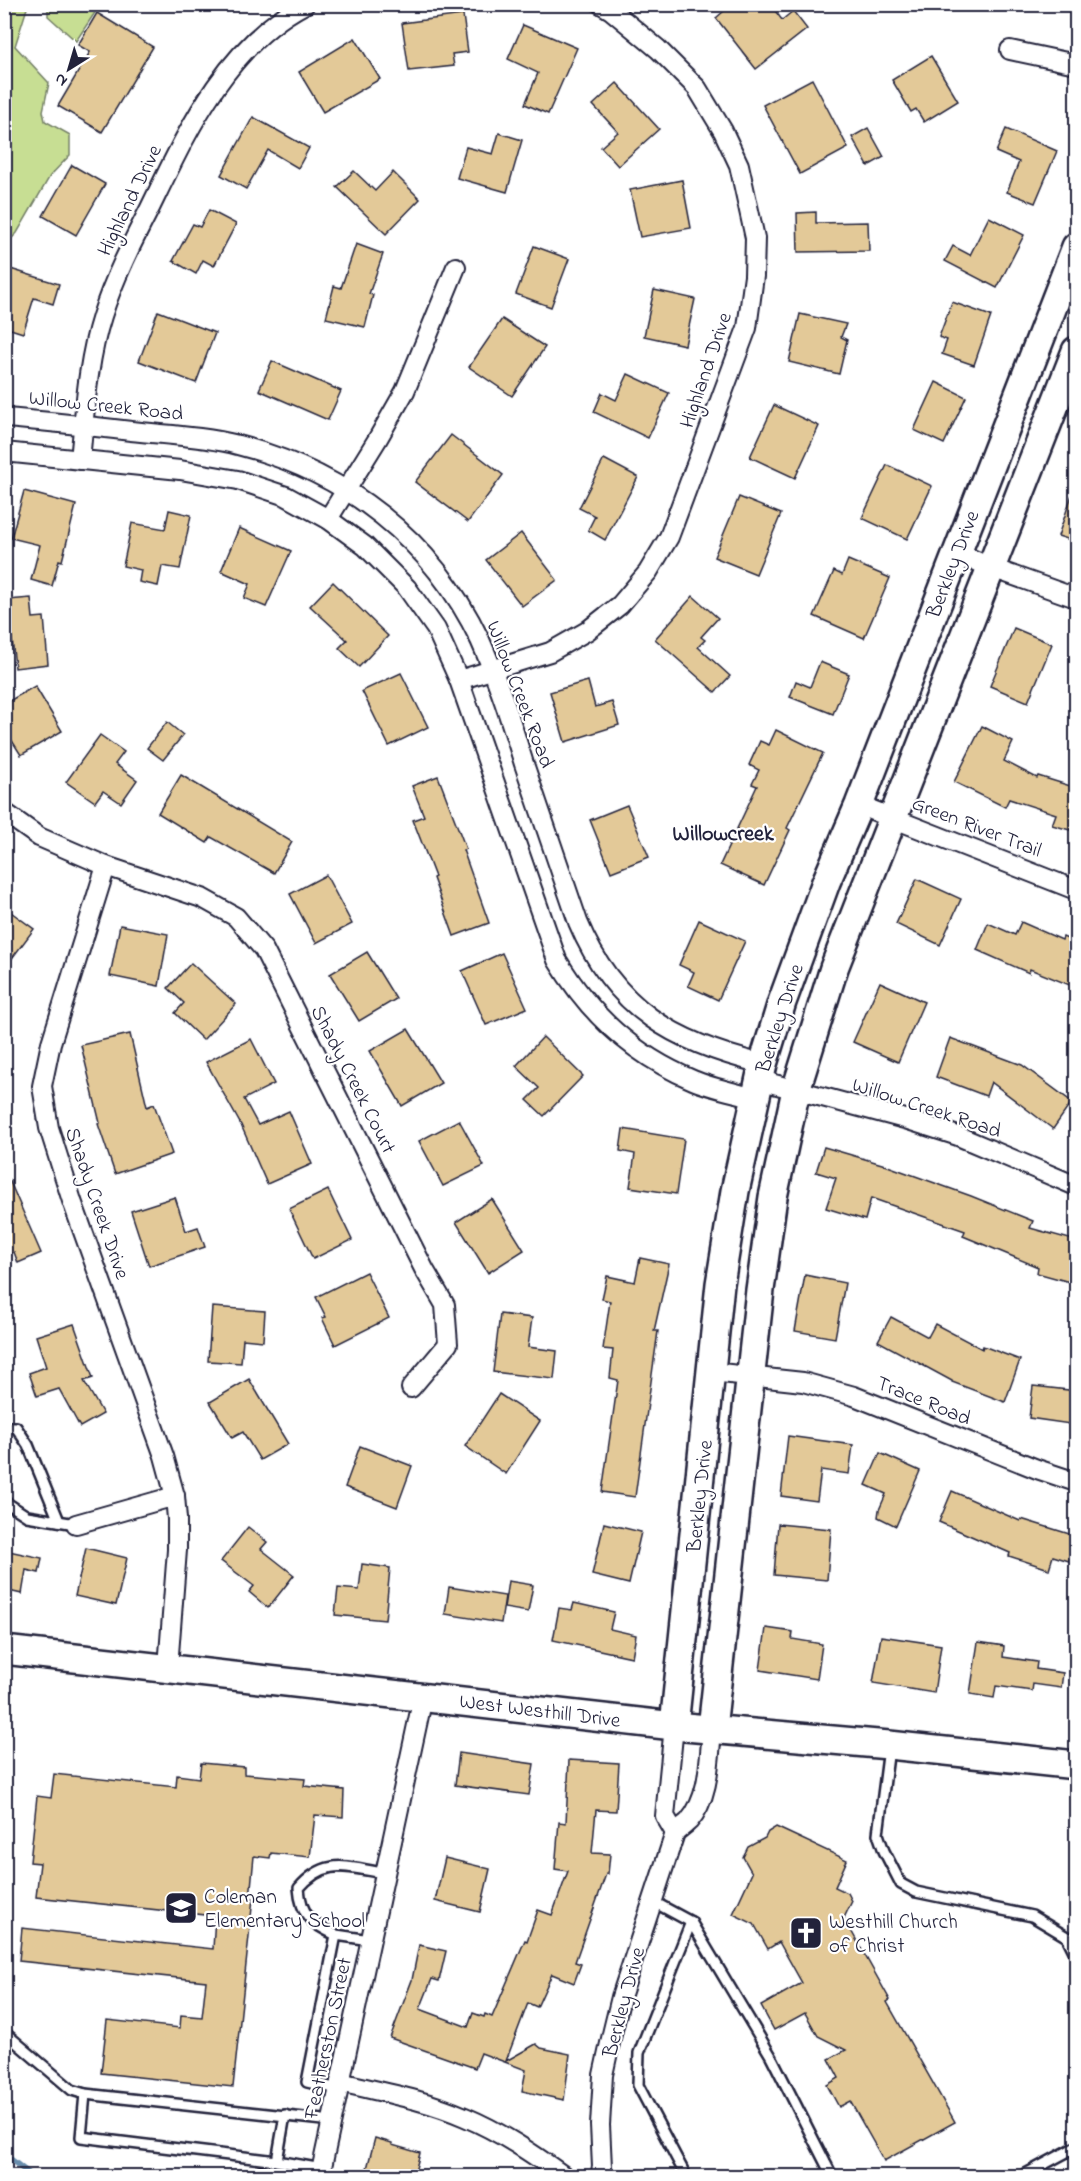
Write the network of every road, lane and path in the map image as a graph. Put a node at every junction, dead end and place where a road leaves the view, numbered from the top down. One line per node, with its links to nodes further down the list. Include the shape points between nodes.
1 (305, 4): 10 (street, Highland Drive, via 287,14 247,49 214,88 183,140 102,315 90,364)
2 (602, 4): 18 (street, Highland Drive, via 697,88 739,165 756,238 747,328 669,537 648,572 620,605 587,632 550,652)
3 (1010, 50): 4 (street)
4 (1077, 64)
5 (1077, 247): 7 (street, Berkley Drive)
6 (456, 267): 13 (street, via 405,391)
7 (1070, 285): 15 (street, Berkley Drive)
8 (1077, 351): 16 (street, Berkley Drive)
9 (4, 418): 10 (street, Willow Creek Road)
10 (84, 425): 12 (street, Highland Drive); 13 (street, Willow Creek Road, via 236,444 274,455)
11 (4, 452): 12 (street, Willow Creek Road)
12 (80, 460): 14 (street, Willow Creek Road, via 237,480 286,496)
13 (347, 490): 14 (street); 18 (street, Willow Creek Road, via 395,525 421,550 463,608)
14 (328, 519): 19 (street, Willow Creek Road, via 365,546 407,588 436,629)
15 (956, 552): 16 (street); 20 (street, Berkley Drive)
16 (992, 568): 17 (street); 22 (street, Berkley Drive)
17 (1077, 598)
18 (492, 669): 19 (street, Highland Drive); 25 (street, Willow Creek Road, via 578,922 599,963 628,998 662,1026 708,1048)
19 (459, 680): 25 (street, Willow Creek Road, via 557,960 586,1004 631,1046 694,1080)
20 (860, 804): 22 (street, Green River Trail); 25 (street, Berkley Drive, via 826,882 782,1002)
21 (4, 812): 23 (street, via 39,837)
22 (894, 818): 24 (street, Green River Trail); 26 (street, Berkley Drive, via 834,968)
23 (106, 866): 30 (street, Shady Creek Court, via 202,898 236,917 264,950 445,1305 448,1344); 33 (street, Shady Creek Drive, via 51,1043 42,1086 49,1128 72,1201)
24 (1077, 890)
25 (759, 1081): 26 (street, Willow Creek Road); 28 (street, Berkley Drive, via 735,1191 720,1284)
26 (796, 1090): 27 (street, Willow Creek Road, via 958,1136); 29 (street, Berkley Drive, via 773,1197)
27 (1077, 1186)
28 (712, 1372): 29 (street, Trace Road); 39 (street, Berkley Drive)
29 (750, 1375): 32 (street, Trace Road, via 803,1382 854,1396); 40 (street, Berkley Drive)
30 (411, 1388)
31 (4, 1427): 35 (lane, via 16,1427)
32 (1077, 1482)
33 (175, 1496): 35 (street); 37 (street, Shady Creek Drive, via 177,1550)
34 (4, 1501): 35 (lane, via 27,1516)
35 (68, 1522)
36 (4, 1650): 37 (street, West Westhill Drive)
37 (168, 1667): 38 (street, West Westhill Drive)
38 (423, 1697): 39 (street, West Westhill Drive); 44 (street, Featherston Street)
39 (674, 1725): 40 (street, West Westhill Drive); 43 (street, Berkley Drive, via 665,1816)
40 (712, 1729): 41 (street, West Westhill Drive); 43 (street, Berkley Drive, via 707,1780 700,1800 690,1820)
41 (890, 1745): 42 (street, West Westhill Drive); 49 (lane, via 878,1834 901,1884 916,1892 1032,1916 1066,1937)
42 (1077, 1766)
43 (675, 1833): 45 (street, Berkley Drive)
44 (385, 1873): 47 (lane, via 329,1866 310,1876 299,1888 301,1906 317,1926); 48 (street, Featherston Street)
45 (652, 1901): 46 (lane); 59 (street, Berkley Drive, via 621,1997 603,2075)
46 (691, 1922): 60 (lane, via 639,2053 638,2085); 61 (lane, via 771,2056)
47 (336, 1935): 48 (lane); 51 (lane, via 307,2082)
48 (370, 1940): 51 (street, Featherston Street)
49 (1077, 1955)
50 (4, 2032): 52 (lane, via 72,2090)
51 (340, 2086): 54 (street, Featherston Street); 58 (street, via 415,2101 464,2116 499,2133)
52 (85, 2094): 53 (lane); 56 (lane, via 81,2138)
53 (285, 2115): 54 (lane); 56 (lane)
54 (332, 2121): 57 (street, Featherston Street)
55 (1077, 2147): 62 (lane)
56 (277, 2161): 57 (lane)
57 (321, 2173)
58 (564, 2176)
59 (600, 2176)
60 (686, 2176)
61 (832, 2176)
62 (1022, 2176)

